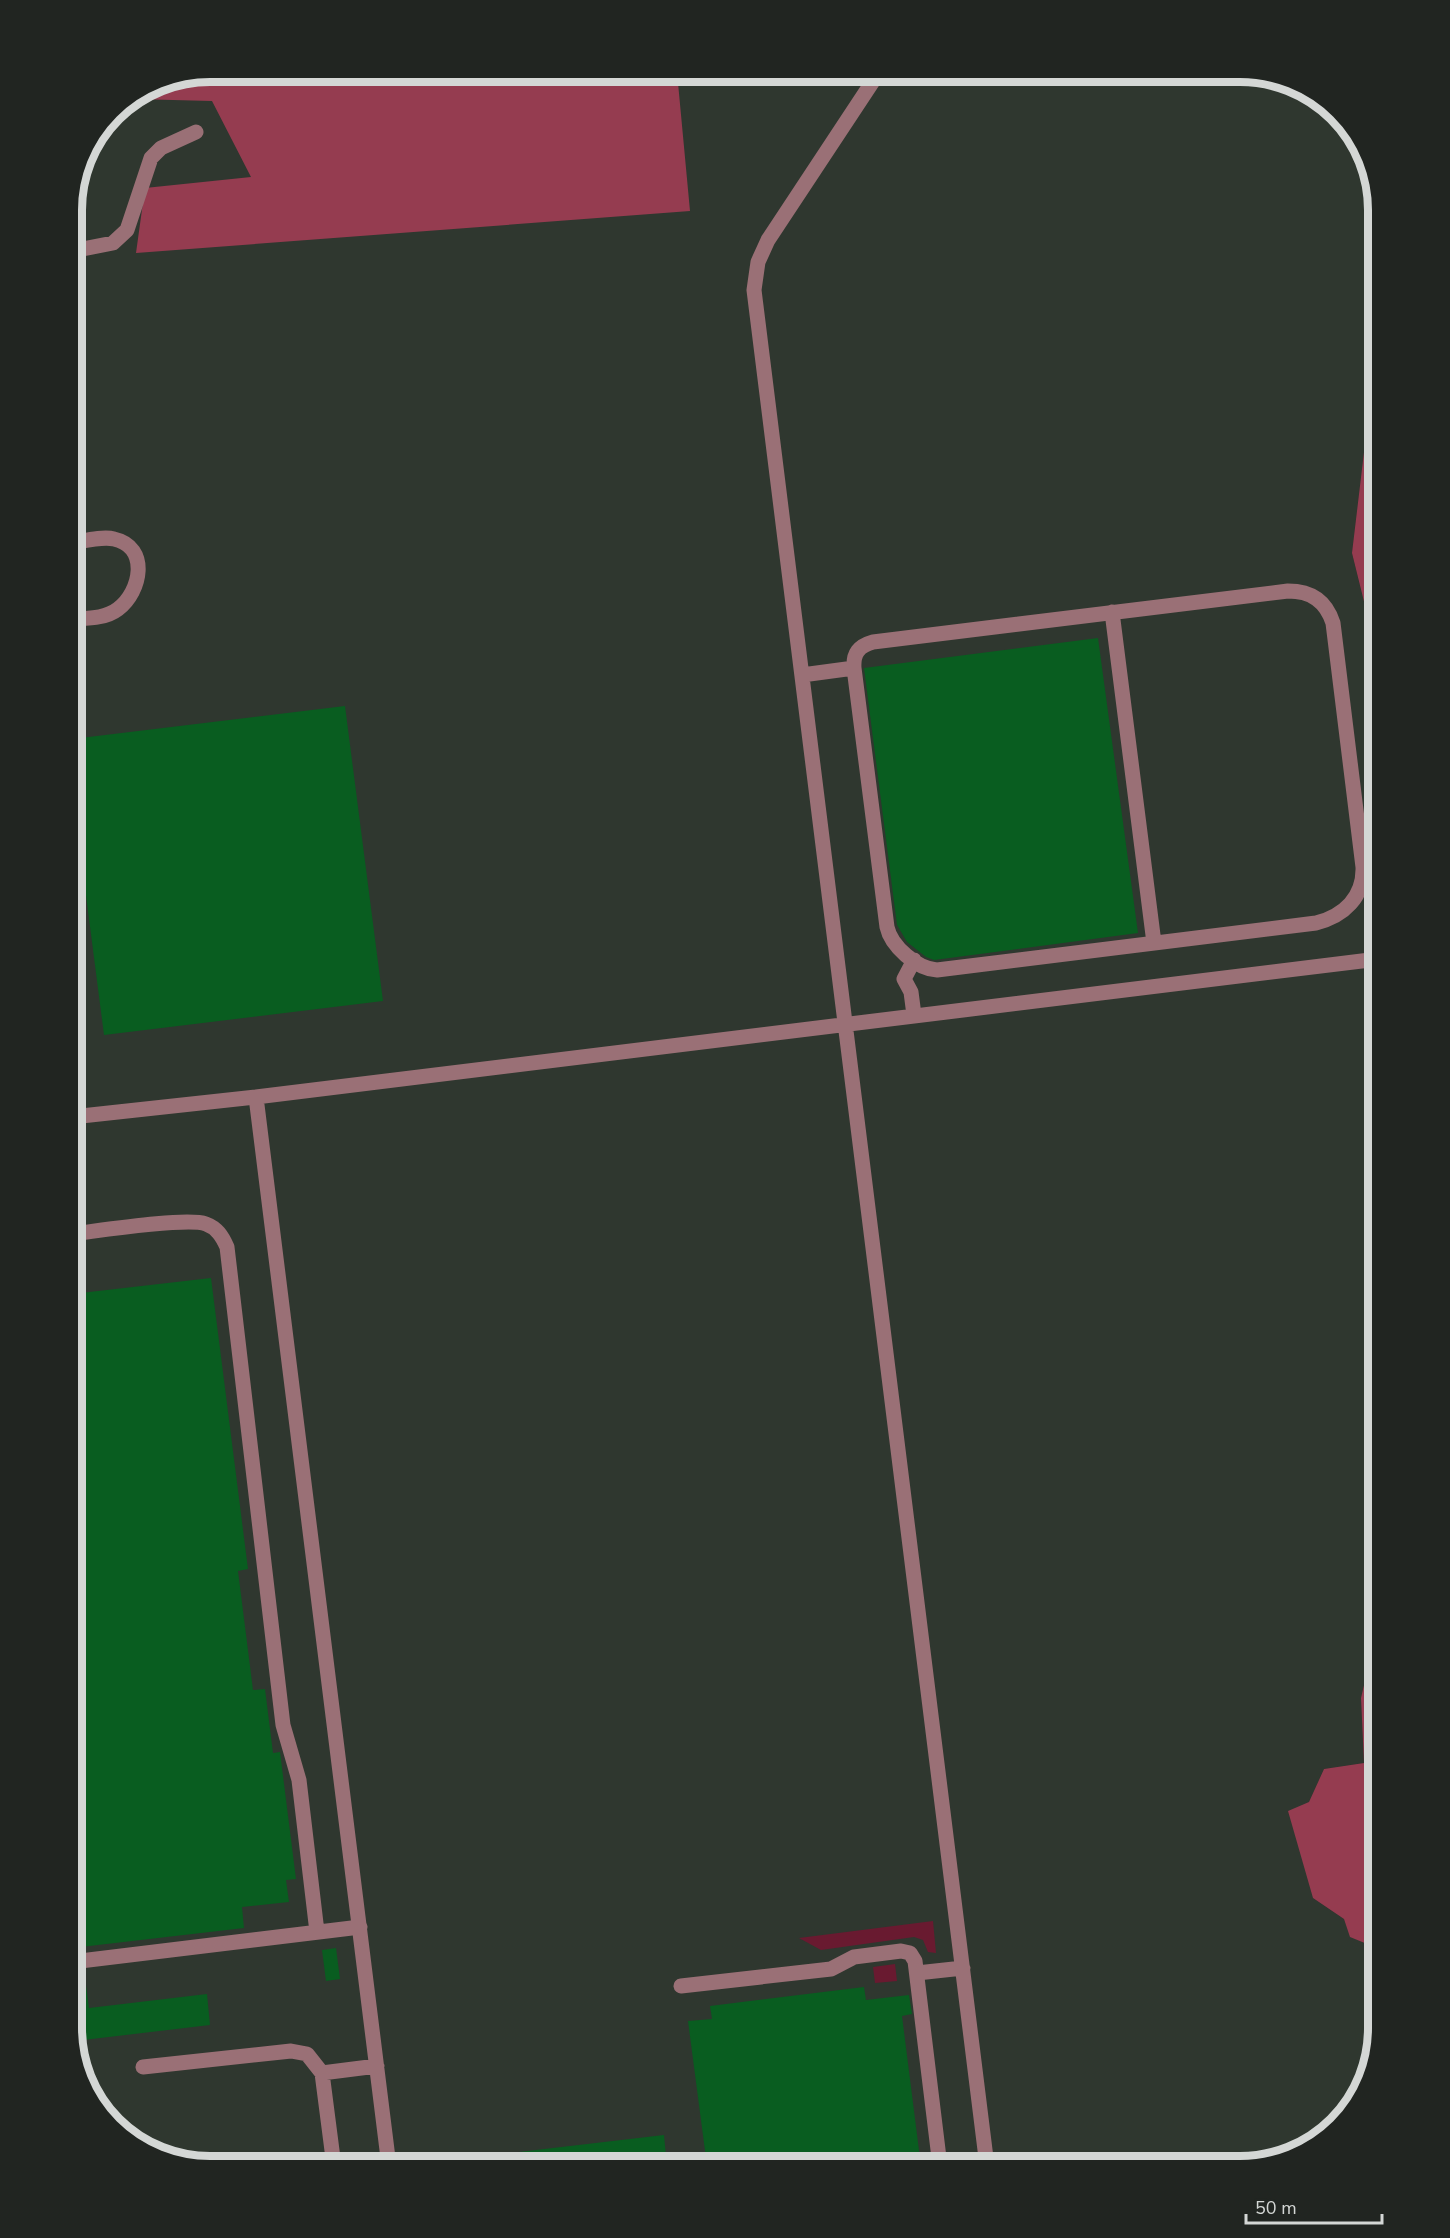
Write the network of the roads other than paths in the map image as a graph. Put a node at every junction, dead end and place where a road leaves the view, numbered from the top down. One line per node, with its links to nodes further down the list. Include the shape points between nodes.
1 (872, 83): 8 (street, via 768,240 755,281)
2 (196, 132): 3 (street, via 161,148 151,158 127,230 113,243)
3 (83, 249)
4 (83, 542): 6 (street, via 113,538 130,546 138,559 139,575 133,591 118,610)
5 (1112, 612): 7 (street, via 873,642 858,650); 9 (street); 9 (street, via 1295,591 1318,599 1333,622 1363,867 1357,895 1341,913 1316,923)
6 (83, 618)
7 (854, 668): 8 (street); 10 (street, via 889,934)
8 (802, 675): 13 (street)
9 (1154, 943): 10 (street, via 937,970)
10 (914, 960): 12 (street, via 904,979)
11 (1368, 960): 12 (street)
12 (914, 1015): 13 (street)
13 (846, 1023): 14 (street); 20 (street)
14 (256, 1097): 15 (street); 17 (street)
15 (83, 1116)
16 (83, 1233): 18 (street, via 193,1221 214,1228 227,1247 284,1725 299,1780)
17 (360, 1927): 18 (street); 23 (street)
18 (317, 1932): 19 (street)
19 (83, 1961)
20 (963, 1968): 21 (street); 29 (street)
21 (917, 1973): 22 (street, via 914,1957 902,1951 854,1956 831,1969); 28 (street)
22 (681, 1986)
23 (377, 2066): 25 (street); 27 (street)
24 (144, 2067): 25 (street, via 291,2050 307,2054)
25 (322, 2073): 26 (street)
26 (333, 2155)
27 (388, 2155)
28 (939, 2156)
29 (986, 2156)

